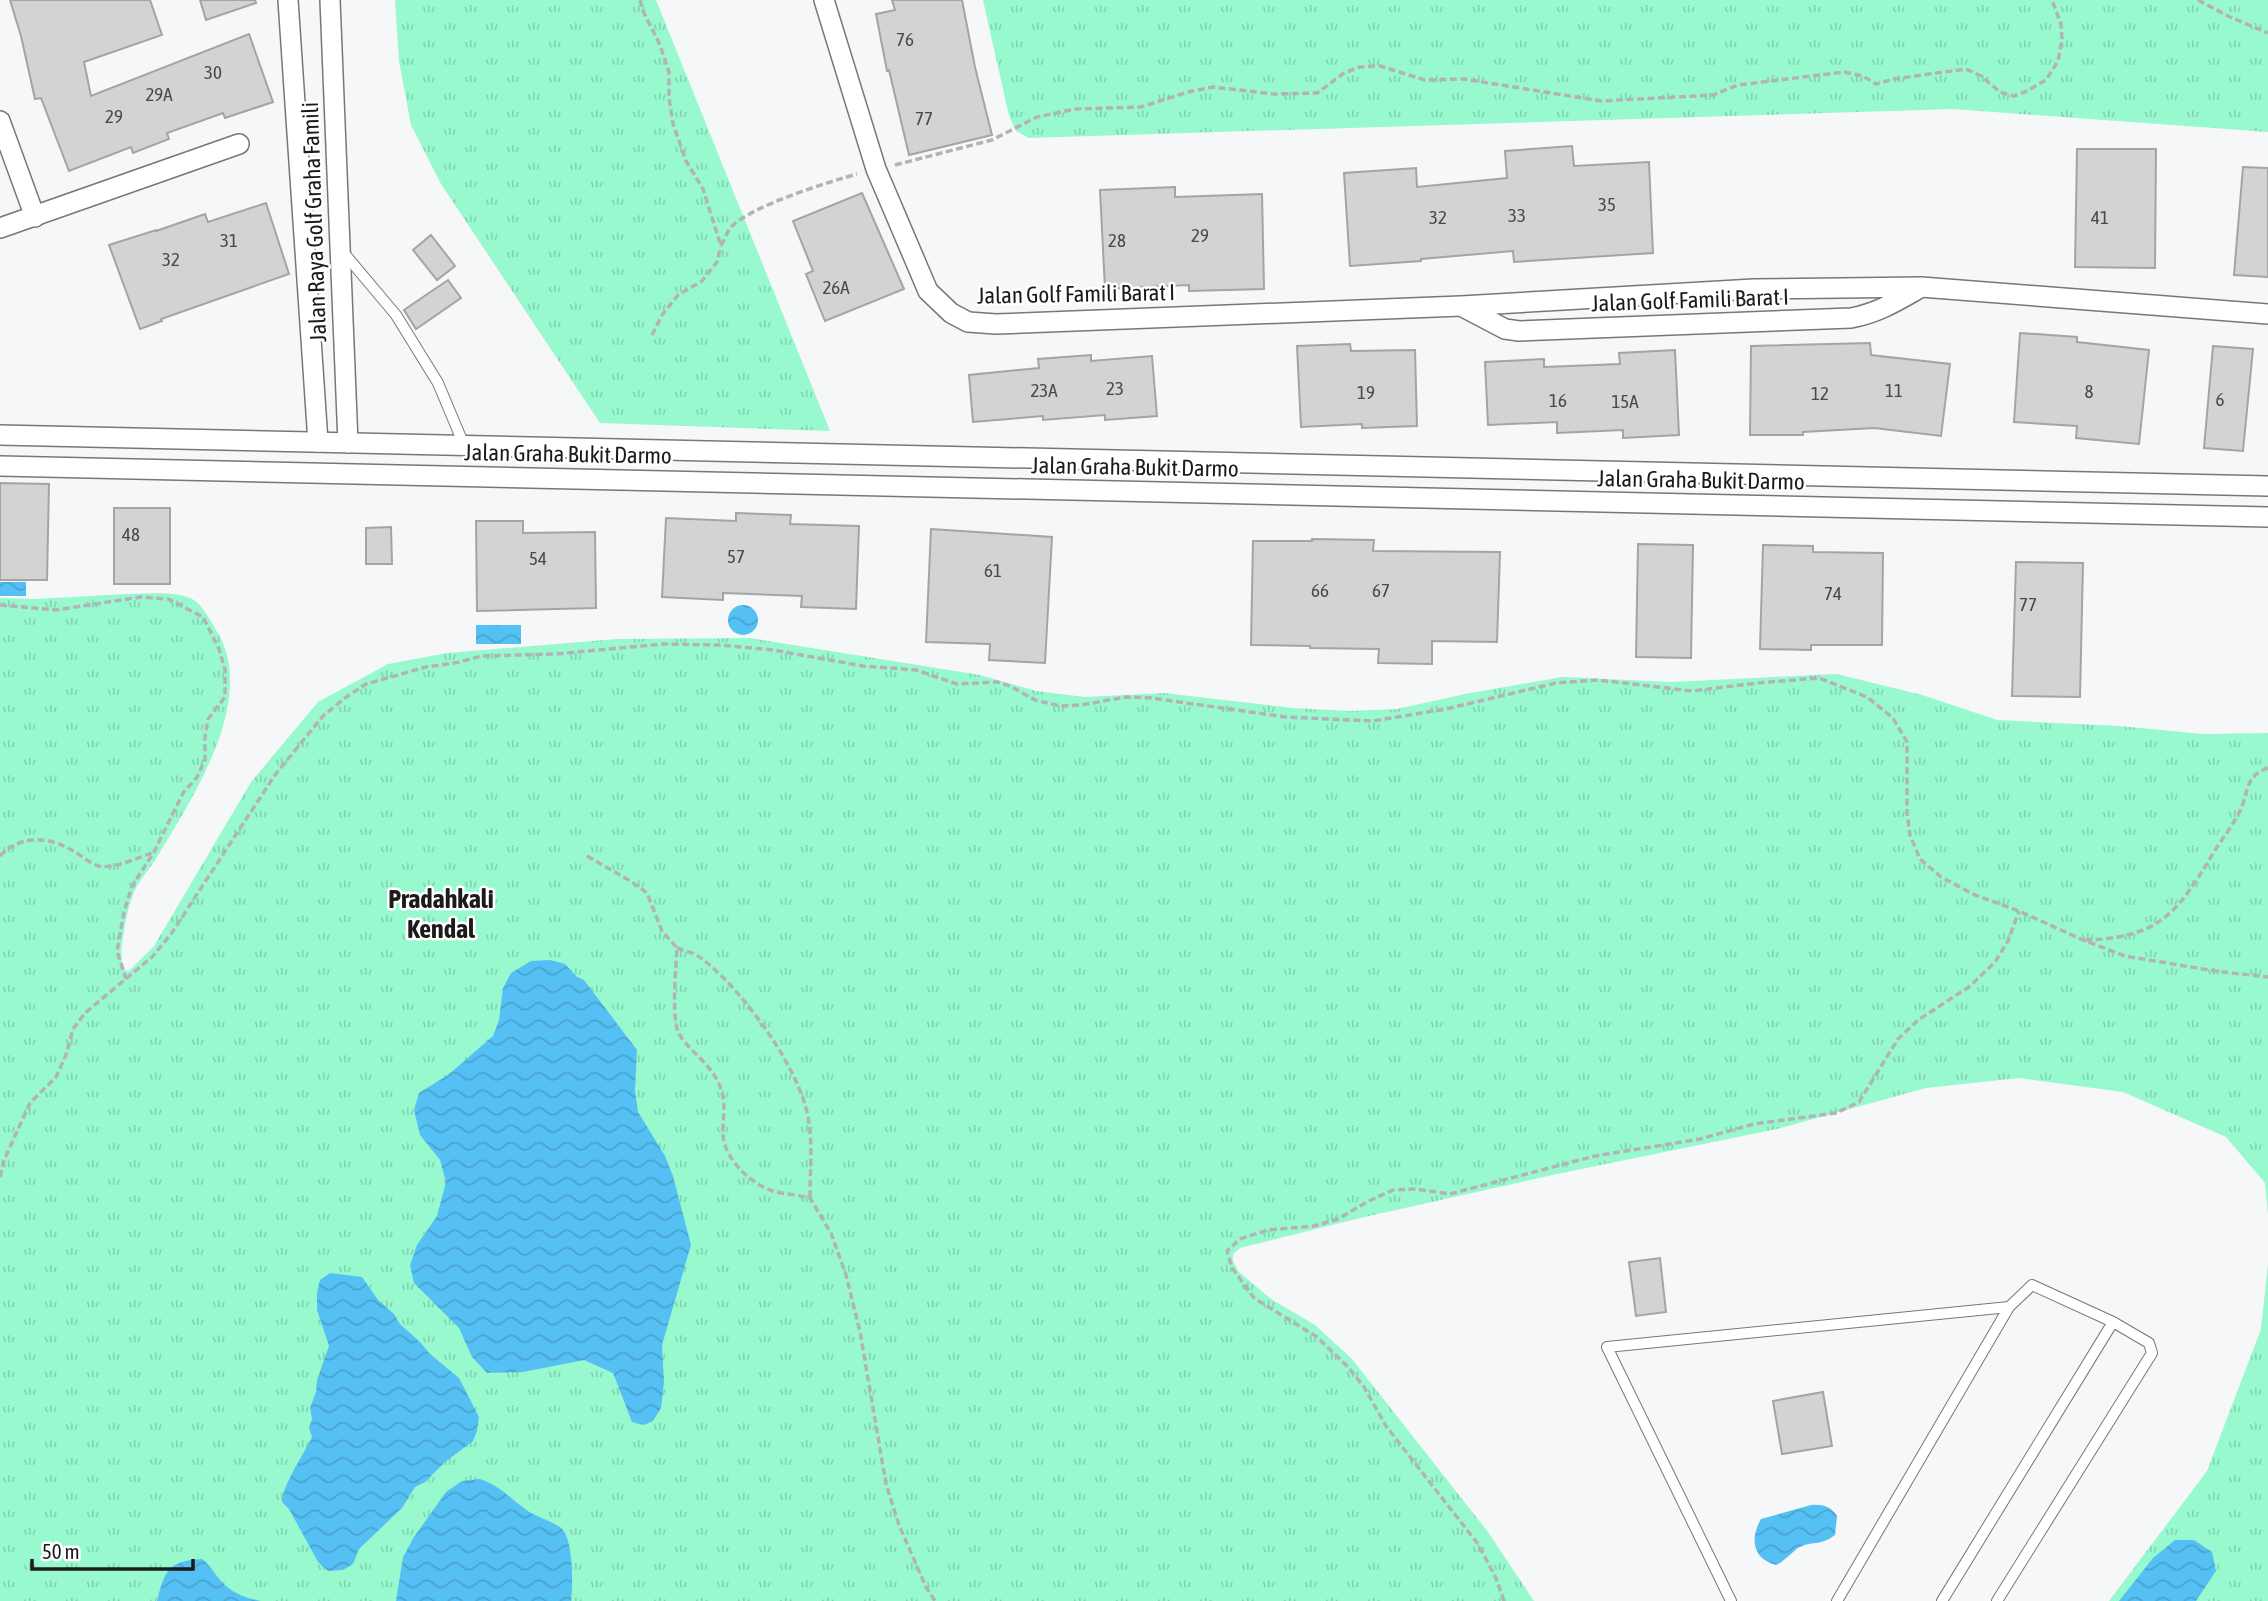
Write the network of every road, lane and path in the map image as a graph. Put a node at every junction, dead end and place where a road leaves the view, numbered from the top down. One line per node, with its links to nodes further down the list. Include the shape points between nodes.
1 (288, 0): 20 (street, Jalan Raya Golf Graha Famili)
2 (330, 0): 14 (street, Jalan Raya Golf Graha Famili)
3 (640, 0): 13 (path, via 669,72 673,124 686,161 703,189)
4 (824, 0): 10 (street, Jalan Golf Famili Barat I)
5 (2052, 0): 10 (path, via 2061,24 2058,61 2046,80 2014,96 1966,69 1876,84 1844,72 1738,85 1713,95 1601,101 1464,79 1425,80 1380,66 1360,67 1317,93 1213,87 1141,107 1075,109 1037,117 992,140)
6 (2198, 0): 7 (path)
7 (2268, 33)
8 (0, 121): 11 (street)
9 (239, 144): 11 (street)
10 (876, 169): 13 (path, via 757,210 730,228); 16 (street, Jalan Golf Famili Barat I, via 928,291 968,322)
11 (35, 217): 12 (street)
12 (0, 228)
13 (720, 246): 18 (path, via 718,262 702,281 678,295)
14 (339, 248): 21 (street, Jalan Raya Golf Graha Famili); 22 (lane, via 397,315 439,383)
15 (1921, 287): 16 (street, Jalan Golf Famili Barat I, via 1754,289); 16 (street, Jalan Golf Famili Barat I, via 1871,314 1851,317 1532,331 1505,329); 17 (street, Jalan Golf Famili Barat I)
16 (1461, 306)
17 (2268, 314)
18 (652, 335)
19 (0, 435): 20 (street, Jalan Graha Bukit Darmo)
20 (318, 442): 21 (street, Jalan Graha Bukit Darmo)
21 (348, 443): 22 (street, Jalan Graha Bukit Darmo)
22 (465, 446): 24 (street, Jalan Graha Bukit Darmo)
23 (0, 466): 25 (street, Jalan Graha Bukit Darmo)
24 (2268, 486)
25 (2268, 517)
26 (0, 605): 28 (path, via 56,610 141,597 168,599 203,617 225,670 225,697 208,719 205,760)
27 (2268, 768): 32 (path, via 2247,785 2242,807 2193,886 2171,912 2146,931 2115,939)
28 (154, 852): 29 (path, via 98,866 47,839 24,840); 35 (path, via 132,886 124,912 117,951)
29 (0, 856)
30 (587, 856): 33 (path, via 647,893 662,931)
31 (2020, 911): 32 (path); 35 (path, via 1975,895 1941,877 1920,859 1907,813 1907,742 1893,718 1867,697 1819,678 1692,691 1598,680 1556,683 1373,721 1285,717 1152,698 1060,706 1035,701 997,682 957,684 916,670 773,650 663,644 482,656 366,684 324,716 275,775 171,934); 42 (path, via 1995,962 1969,987 1917,1020 1898,1039 1859,1102 1836,1113 1754,1124 1700,1139 1595,1156 1450,1194 1393,1190 1338,1219 1268,1230 1240,1239 1227,1251 1231,1268 1254,1298 1317,1337 1364,1387 1387,1426 1478,1544)
32 (2083, 940): 34 (path, via 2124,956)
33 (677, 948): 37 (path, via 700,957 746,1004 799,1085 808,1118); 37 (path, via 677,1031 709,1065 720,1085 724,1142 733,1161 772,1191)
34 (2268, 977)
35 (126, 979): 36 (path, via 73,1029 56,1077 30,1103)
36 (0, 1177)
37 (810, 1198): 41 (path, via 831,1233 846,1275 886,1484 899,1525)
38 (2009, 1307): 39 (lane, via 2032,1285); 40 (lane); 43 (lane, via 1606,1348)
39 (2113, 1322): 44 (lane); 45 (lane, via 2150,1343 2152,1353)
40 (1839, 1600)
41 (935, 1601)
42 (1504, 1601)
43 (1731, 1601)
44 (1942, 1601)
45 (1997, 1601)

